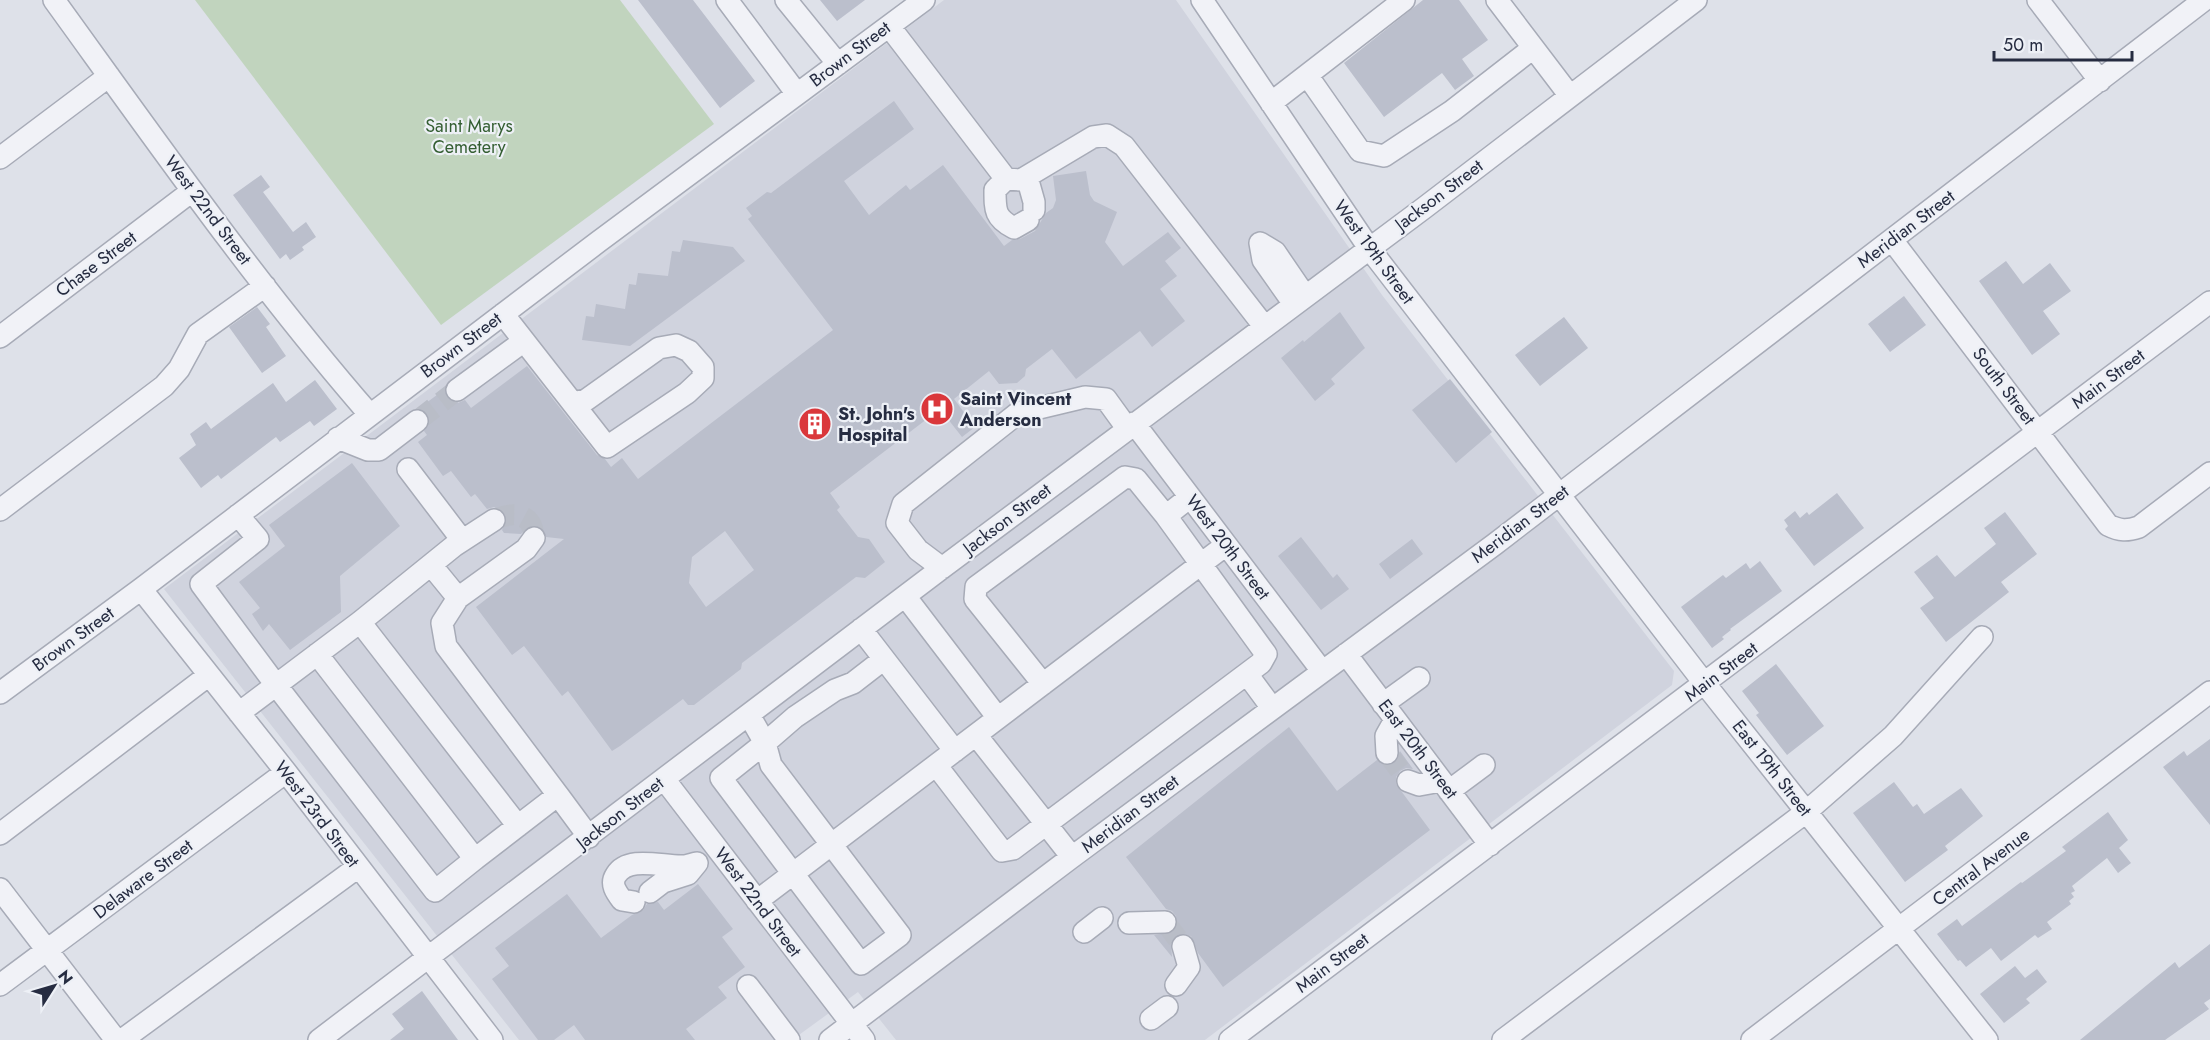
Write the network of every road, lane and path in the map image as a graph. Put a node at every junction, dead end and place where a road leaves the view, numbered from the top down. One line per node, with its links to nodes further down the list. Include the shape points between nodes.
1 (54, 0): 15 (street, West 22nd Street)
2 (727, 0): 17 (street)
3 (786, 0): 13 (street)
4 (924, 0): 11 (street, Brown Street)
5 (1202, 0): 19 (street, West 19th Street)
6 (1404, 0): 14 (street)
7 (1497, 0): 12 (street)
8 (1696, 0): 18 (street, Jackson Street)
9 (2038, 0): 16 (street)
10 (2204, 0): 16 (street, Meridian Street)
11 (889, 26): 13 (street, Brown Street); 22 (street)
12 (1533, 48): 14 (street, via 1452,111 1384,156 1360,151); 18 (street)
13 (838, 63): 17 (street, Brown Street)
14 (1306, 75): 19 (street)
15 (109, 76): 20 (street); 23 (street, West 22nd Street)
16 (2100, 81): 24 (street, Meridian Street)
17 (797, 94): 28 (street, Brown Street)
18 (1570, 96): 25 (street, Jackson Street)
19 (1271, 103): 25 (street, West 19th Street)
20 (0, 158)
21 (1027, 177): 22 (street); 22 (street, via 1034,202 1031,215 1014,228 1001,221 995,208 995,190); 29 (street, via 1093,137 1107,135 1124,146)
22 (1006, 179)
23 (192, 191): 26 (street, West 22nd Street); 30 (street, Chase Street)
24 (1892, 240): 37 (street, South Street); 41 (street, Meridian Street)
25 (1369, 248): 29 (street, Jackson Street); 41 (street, West 19th Street)
26 (265, 286): 34 (street, West 22nd Street); 43 (street, via 198,334 179,369 164,386)
27 (2210, 302): 37 (street, Main Street)
28 (503, 314): 31 (street); 34 (street, Brown Street)
29 (1264, 326): 36 (street, Jackson Street)
30 (0, 337)
31 (524, 341): 32 (street); 33 (street)
32 (457, 390)
33 (573, 403): 33 (street, via 607,447 687,393 704,378 703,367 689,351 675,345 659,348 586,400)
34 (370, 415): 38 (street, Brown Street)
35 (417, 421): 38 (street, via 379,450 368,450)
36 (1130, 426): 42 (street, West 20th Street); 52 (street, Jackson Street); 52 (street, West 20th Street, via 1106,399 1085,397 1018,413 903,504 897,523 918,550)
37 (2038, 432): 40 (street, South Street, via 2108,525 2118,530 2139,527); 67 (street, Main Street)
38 (338, 438): 44 (street, Brown Street)
39 (408, 469): 48 (street)
40 (2210, 472)
41 (1558, 495): 60 (street, Meridian Street); 67 (street, East 19th Street)
42 (1190, 497): 45 (street); 49 (street, West 20th Street)
43 (0, 510)
44 (238, 514): 53 (street, Brown Street); 68 (street, via 258,539 201,584)
45 (1166, 516): 50 (street); 66 (street, via 1136,479 1125,477 976,587 975,599)
46 (494, 519): 48 (street)
47 (534, 538): 55 (street, via 526,549)
48 (462, 540): 51 (street)
49 (1226, 545): 50 (street); 62 (street, West 20th Street)
50 (1201, 564): 63 (street, via 1266,654); 66 (street)
51 (431, 565): 55 (street); 56 (street)
52 (942, 568): 54 (street, Jackson Street)
53 (141, 589): 64 (street, West 23rd Street); 70 (street, Brown Street)
54 (905, 596): 57 (street, Jackson Street); 75 (street)
55 (458, 598): 86 (street, via 442,623 446,646)
56 (360, 622): 59 (street); 89 (street)
57 (861, 629): 61 (street); 74 (street, Jackson Street)
58 (1982, 637): 87 (street, via 1893,736)
59 (317, 654): 68 (street); 96 (street)
60 (1346, 654): 62 (street, Meridian Street); 72 (street, East 20th Street)
61 (884, 659): 77 (street, via 853,683 835,690 795,717); 78 (street)
62 (1322, 671): 71 (street, Meridian Street)
63 (1247, 674): 71 (street); 88 (street)
64 (209, 675): 73 (street, West 23rd Street); 90 (street)
65 (1419, 678): 72 (street)
66 (1043, 684): 75 (street)
67 (1705, 684): 87 (street, East 19th Street); 93 (street, Main Street)
68 (276, 685): 73 (street); 96 (street, via 435,891)
69 (2210, 692): 105 (street, Central Avenue)
70 (0, 693)
71 (1272, 708): 95 (street, Meridian Street)
72 (1389, 712): 79 (street); 85 (street, East 20th Street)
73 (239, 713): 82 (street, West 23rd Street)
74 (749, 715): 77 (street); 83 (street, Jackson Street)
75 (998, 718): 76 (street)
76 (976, 735): 78 (street); 88 (street)
77 (765, 743): 92 (street, via 771,765); 99 (street, via 721,778)
78 (955, 751): 80 (street)
79 (1387, 753)
80 (936, 765): 88 (street, via 1002,851 1012,849); 92 (street)
81 (1484, 765): 85 (street)
82 (286, 772): 98 (street, West 23rd Street); 108 (street, Delaware Street)
83 (664, 779): 91 (street, Jackson Street); 94 (street, West 22nd Street)
84 (1408, 781): 85 (street)
85 (1445, 786): 93 (street, East 20th Street)
86 (558, 795): 89 (street); 91 (street)
87 (1806, 812): 105 (street, East 19th Street); 121 (street)
88 (1046, 824): 95 (street)
89 (518, 826): 96 (street)
90 (0, 834)
91 (589, 837): 109 (street, Jackson Street)
92 (832, 844): 99 (street); 99 (street, via 900,935 861,963)
93 (1490, 844): 114 (street, Main Street)
94 (716, 848): 97 (street); 101 (street, West 22nd Street)
95 (1072, 857): 113 (street, Meridian Street)
96 (476, 859)
97 (697, 863): 97 (street, via 687,874 663,882 642,897 622,900 614,890 613,879 628,865)
98 (358, 867): 109 (street, West 23rd Street); 116 (street)
99 (793, 874): 101 (street)
100 (0, 889): 108 (street)
101 (758, 901): 113 (street, West 22nd Street)
102 (1102, 918): 106 (street)
103 (1165, 922): 104 (street)
104 (1129, 923)
105 (1899, 929): 122 (street, Central Avenue); 123 (street, East 19th Street)
106 (1084, 932)
107 (1183, 946): 111 (street, via 1190,967)
108 (47, 950): 110 (street, Delaware Street); 115 (street)
109 (428, 959): 117 (street, Jackson Street); 118 (street, West 23rd Street)
110 (0, 985)
111 (1176, 985)
112 (748, 986): 119 (street)
113 (858, 1032): 120 (street, Meridian Street)
114 (1236, 1038)
115 (116, 1040)
116 (122, 1040)
117 (320, 1040)
118 (492, 1040)
119 (789, 1040)
120 (830, 1040)
121 (1503, 1040)
122 (1752, 1040)
123 (1987, 1040)

